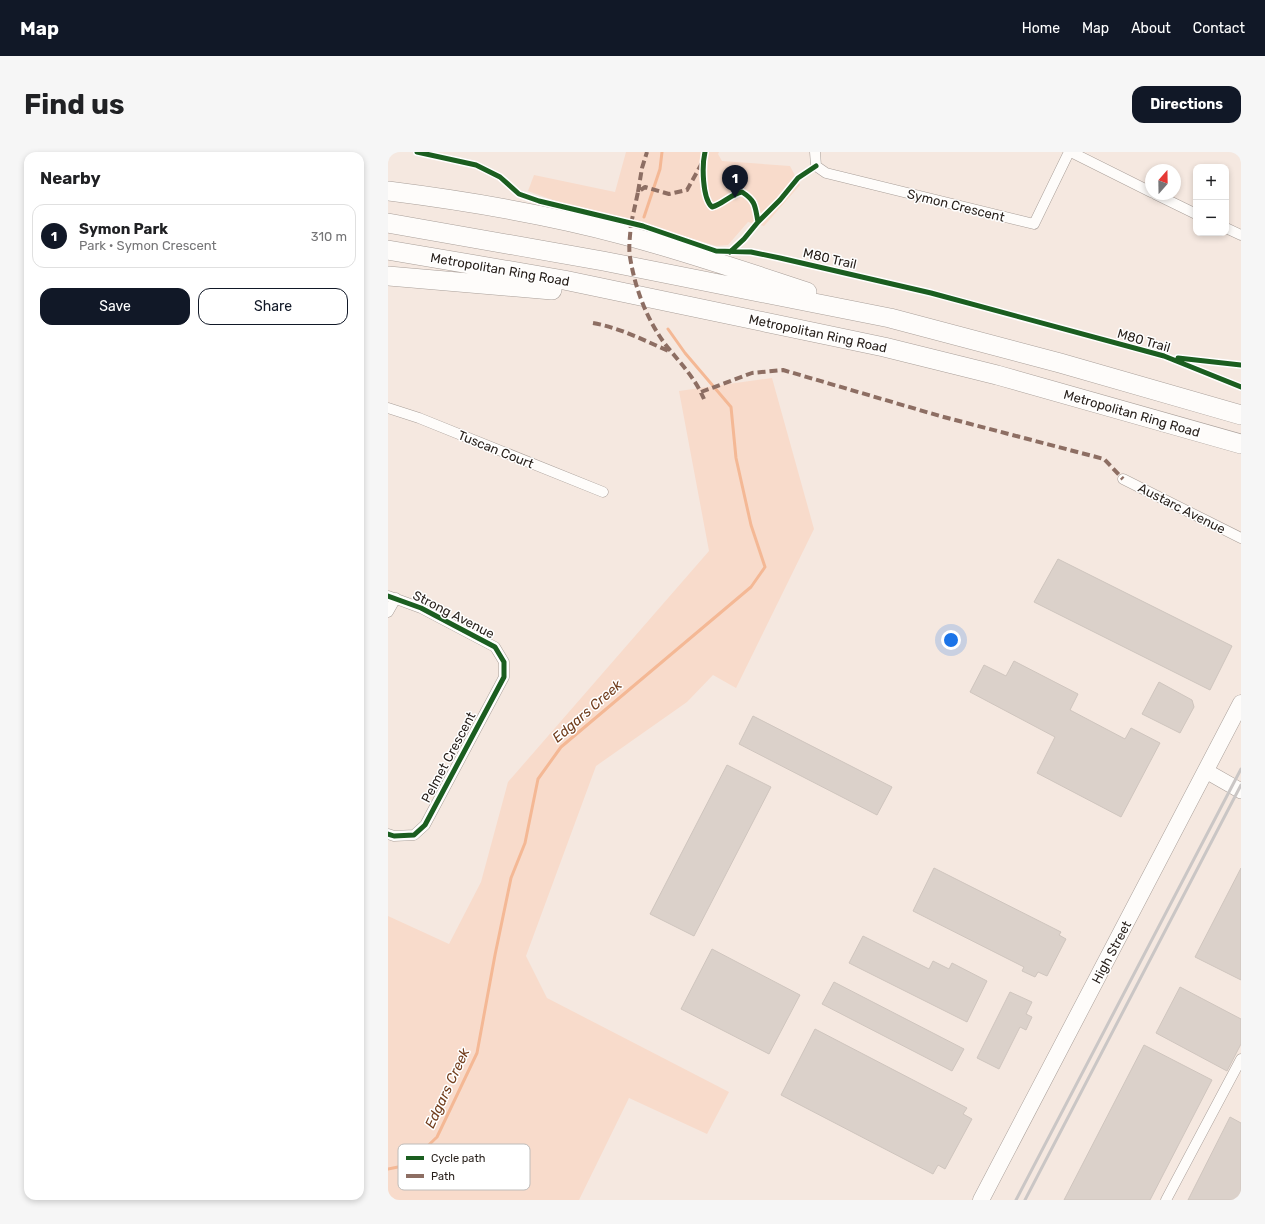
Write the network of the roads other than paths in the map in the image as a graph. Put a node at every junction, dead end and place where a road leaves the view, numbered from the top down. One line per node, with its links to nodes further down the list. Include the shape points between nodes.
1 (815, 152): 2 (street, Symon Crescent, via 816,166 826,173 1034,224)
2 (1070, 152): 3 (street)
3 (1145, 189)
4 (388, 191): 13 (highway, via 467,202 625,235)
5 (1167, 200): 6 (street)
6 (1193, 213)
7 (388, 223): 13 (highway, Metropolitan Ring Road, via 603,261)
8 (1229, 229): 9 (street)
9 (1241, 235)
10 (388, 250): 12 (highway, Metropolitan Ring Road, via 564,280)
11 (388, 276): 12 (highway)
12 (677, 303): 16 (highway, Metropolitan Ring Road, via 884,347 997,375)
13 (890, 318): 15 (highway, Metropolitan Ring Road, via 1039,357)
14 (388, 408): 18 (street, Tuscan Court)
15 (1241, 415)
16 (1241, 444)
17 (1124, 479): 19 (street, Austarc Avenue)
18 (603, 492)
19 (1241, 538)
20 (392, 597): 21 (street); 22 (street, Strong Avenue, via 421,608 495,647)
21 (388, 612)
22 (504, 662): 26 (street, Pelmet Crescent, via 504,677 424,825 414,835)
23 (1241, 703): 24 (main road, High Street)
24 (1206, 771): 25 (main road); 28 (main road, High Street)
25 (1241, 791)
26 (388, 834)
27 (1241, 1059): 29 (street)
28 (981, 1200)
29 (1166, 1200)

